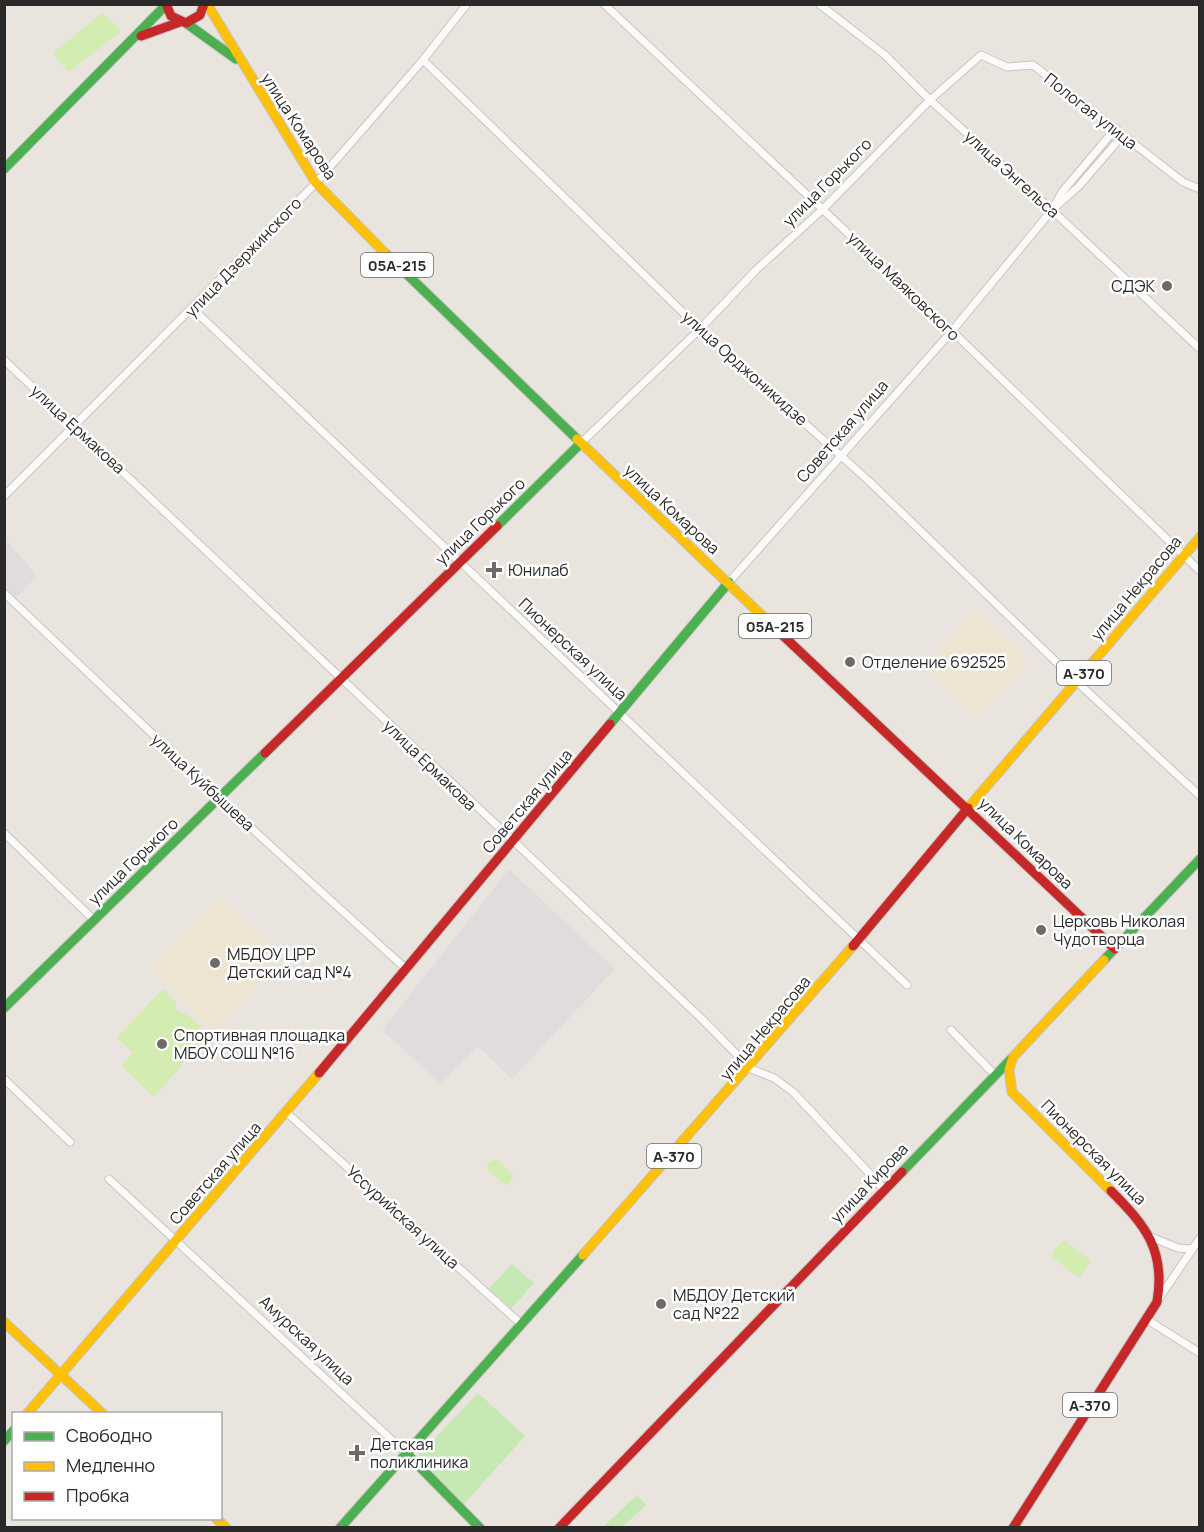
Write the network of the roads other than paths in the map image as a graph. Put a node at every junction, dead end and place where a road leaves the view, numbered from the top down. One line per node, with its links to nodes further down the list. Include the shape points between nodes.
1 (206, 4): 6 (main road, via 200,15); 10 (main road, улица Комарова / 05А-215)
2 (467, 4): 9 (street, улица Дзержинского)
3 (604, 4): 17 (street, улица Маяковского)
4 (819, 4): 11 (street, улица Энгельса, via 885,55)
5 (166, 5): 6 (main road, 05А-215, via 171,16); 7 (main road)
6 (183, 22): 7 (main road); 10 (main road, улица Комарова / 05А-215)
7 (137, 38): 14 (main road)
8 (977, 57): 11 (street, улица Горького); 12 (street, Пологая улица, via 986,56 1007,68 1033,65)
9 (423, 60): 15 (street, улица Дзержинского); 20 (street, улица Орджоникидзе)
10 (242, 64): 15 (main road, улица Комарова / 05А-215)
11 (930, 100): 17 (street, улица Горького); 18 (street, улица Энгельса)
12 (1116, 128): 13 (street, Пологая улица); 18 (street, Советская улица, via 1062,192)
13 (1123, 135): 16 (street, Пологая улица, via 1183,182); 18 (street, Советская улица, via 1078,187)
14 (4, 169)
15 (316, 183): 19 (street, улица Дзержинского); 25 (main road, улица Комарова / 05А-215)
16 (1200, 189)
17 (823, 209): 20 (street, улица Горького, via 756,270); 21 (street, улица Маяковского)
18 (1052, 210): 21 (street, Советская улица); 22 (street, улица Энгельса)
19 (193, 309): 24 (street, улица Дзержинского); 30 (street, Пионерская улица)
20 (700, 329): 25 (street, улица Горького); 26 (street, улица Орджоникидзе)
21 (952, 331): 26 (street, Советская улица); 29 (street, улица Маяковского)
22 (1200, 349)
23 (4, 360): 24 (street, улица Ермакова)
24 (75, 426): 27 (street, улица Дзержинского); 34 (street, улица Ермакова)
25 (581, 443): 30 (main road, улица Горького); 32 (main road, улица Комарова / 05А-215)
26 (841, 455): 32 (street, Советская улица); 35 (street, улица Орджоникидзе)
27 (4, 496)
28 (1200, 537): 29 (main road, улица Некрасова / А-370)
29 (1184, 555): 31 (street, улица Маяковского); 35 (main road, улица Некрасова / А-370)
30 (459, 562): 34 (main road, улица Горького); 36 (street, Пионерская улица)
31 (1200, 571)
32 (729, 582): 36 (main road, Советская улица); 39 (main road, улица Комарова / 05А-215)
33 (4, 593): 38 (street, улица Куйбышева)
34 (340, 678): 38 (main road, улица Горького); 41 (street, улица Ермакова)
35 (1077, 682): 37 (street, улица Орджоникидзе); 39 (main road, улица Некрасова / А-370)
36 (619, 713): 41 (main road, Советская улица); 44 (street, Пионерская улица)
37 (1200, 796)
38 (220, 798): 43 (main road, улица Горького); 46 (street, улица Куйбышева)
39 (968, 808): 44 (main road, улица Некрасова / А-370); 45 (main road, улица Комарова)
40 (4, 833): 43 (street)
41 (512, 842): 46 (main road, Советская улица); 51 (street, улица Ермакова)
42 (1200, 859): 45 (main road, улица Кирова)
43 (94, 920): 48 (main road, улица Горького)
44 (859, 939): 47 (street, Пионерская улица); 51 (main road, улица Некрасова / А-370)
45 (1115, 948): 50 (main road, улица Кирова)
46 (405, 968): 55 (main road, Советская улица)
47 (907, 985)
48 (4, 1008)
49 (951, 1030): 52 (street, Пионерская улица)
50 (1012, 1057): 52 (main road, улица Кирова); 54 (main road)
51 (751, 1069): 58 (street, улица Ермакова, via 774,1078 793,1092); 66 (main road, улица Некрасова / А-370)
52 (995, 1075): 54 (main road, Пионерская улица); 58 (main road, улица Кирова)
53 (4, 1079): 56 (street)
54 (1012, 1092): 59 (main road, Пионерская улица / А-370, via 1138,1218)
55 (286, 1112): 61 (main road, Советская улица); 66 (street, Уссурийская улица)
56 (70, 1142)
57 (109, 1179): 61 (street, Амурская улица)
58 (885, 1189): 74 (main road, улица Кирова)
59 (1150, 1237): 62 (street); 63 (main road, Пионерская улица / А-370, via 1162,1280)
60 (1200, 1238): 62 (street)
61 (176, 1241): 68 (main road, Советская улица); 71 (street, Амурская улица)
62 (1192, 1249): 63 (street)
63 (1157, 1302): 64 (main road, А-370)
64 (1146, 1319): 67 (street); 75 (main road, А-370)
65 (4, 1322): 68 (main road)
66 (520, 1323): 71 (main road, улица Некрасова / А-370)
67 (1200, 1353)
68 (61, 1375): 69 (main road, Советская улица); 70 (main road)
69 (28, 1412)
70 (102, 1412)
71 (406, 1453): 72 (main road, улица Некрасова / А-370); 73 (main road, Амурская улица)
72 (340, 1527)
73 (480, 1527)
74 (559, 1527)
75 (1012, 1527)

